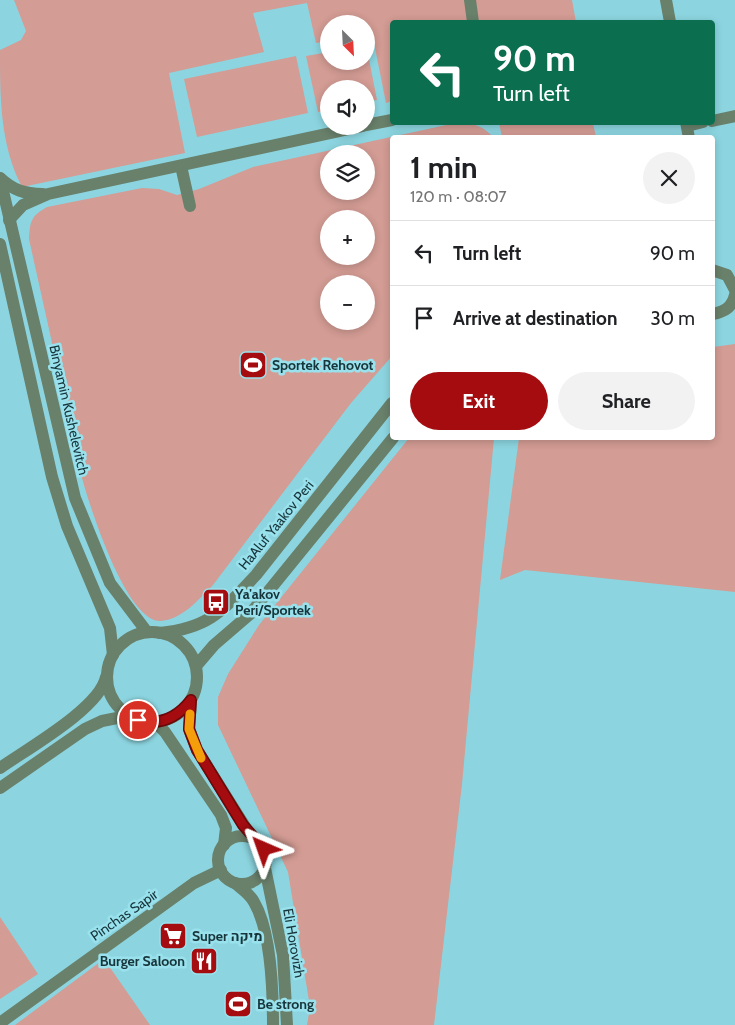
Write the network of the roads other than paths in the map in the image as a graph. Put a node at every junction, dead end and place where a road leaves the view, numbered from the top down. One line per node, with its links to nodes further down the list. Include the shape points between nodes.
1 (470, 0): 3 (street)
2 (666, 0): 4 (street)
3 (473, 20)
4 (670, 20)
5 (735, 116): 7 (street)
6 (390, 120): 8 (street)
7 (715, 120)
8 (375, 124)
9 (323, 135): 10 (street)
10 (181, 166): 12 (street); 13 (street)
11 (0, 178): 12 (street, via 14,190); 14 (street, Binyamin Kushelevitch)
12 (48, 194): 14 (street, via 23,205)
13 (190, 206)
14 (9, 220): 22 (street, Binyamin Kushelevitch, via 75,498 110,583 120,600)
15 (0, 244): 23 (street, via 54,486 67,526 110,628)
16 (715, 271): 17 (street, via 722,272)
17 (734, 283)
18 (735, 295): 19 (street)
19 (724, 311)
20 (390, 406): 22 (street, HaAluf Yaakov Peri, via 235,598 197,626)
21 (391, 440): 24 (street, via 250,614 214,645)
22 (153, 633): 23 (street, via 127,640); 24 (street, via 178,640)
23 (113, 655): 25 (street)
24 (196, 666): 26 (street, via 197,683)
25 (107, 671): 27 (street, via 113,701 128,716); 29 (street, via 104,686 85,708)
26 (191, 700): 28 (street, via 176,716); 31 (street, via 189,729 197,750)
27 (138, 720): 28 (street); 30 (street, via 117,718 85,729)
28 (155, 722): 32 (street, via 221,814 226,828)
29 (0, 768)
30 (0, 788)
31 (252, 838): 32 (street, via 237,837); 33 (street, via 264,849)
32 (224, 845): 34 (street, via 219,857)
33 (265, 868): 35 (street, via 256,880); 40 (street, Eli Horovizh, via 286,982)
34 (221, 870): 35 (street); 36 (street, Pinchas Sapir, via 194,883)
35 (235, 883): 39 (street, Eli Horovizh, via 249,894 260,916 272,983)
36 (47, 989): 37 (street, Pinchas Sapir); 38 (street, Pinchas Sapir)
37 (0, 1013)
38 (0, 1023)
39 (273, 1025)
40 (287, 1025)

